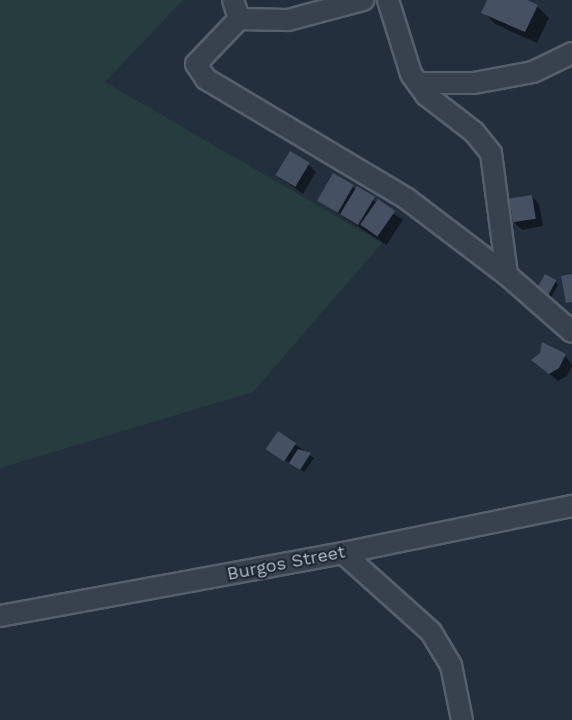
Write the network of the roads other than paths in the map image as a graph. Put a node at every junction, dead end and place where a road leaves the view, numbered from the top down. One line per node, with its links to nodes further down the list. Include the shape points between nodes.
1 (233, 0): 4 (street)
2 (363, 0): 4 (street, via 288,20)
3 (388, 0): 6 (street, via 411,74)
4 (239, 19): 7 (street, via 199,57 196,64 206,80 407,199)
5 (572, 54): 6 (street, via 533,72 474,83)
6 (418, 83): 7 (street, via 426,95 474,132 491,153)
7 (507, 275): 8 (street)
8 (572, 332)
9 (572, 506): 10 (street, Burgos Street)
10 (343, 553): 11 (street, Burgos Street); 12 (street, via 431,632 451,665)
11 (0, 616)
12 (462, 720)

